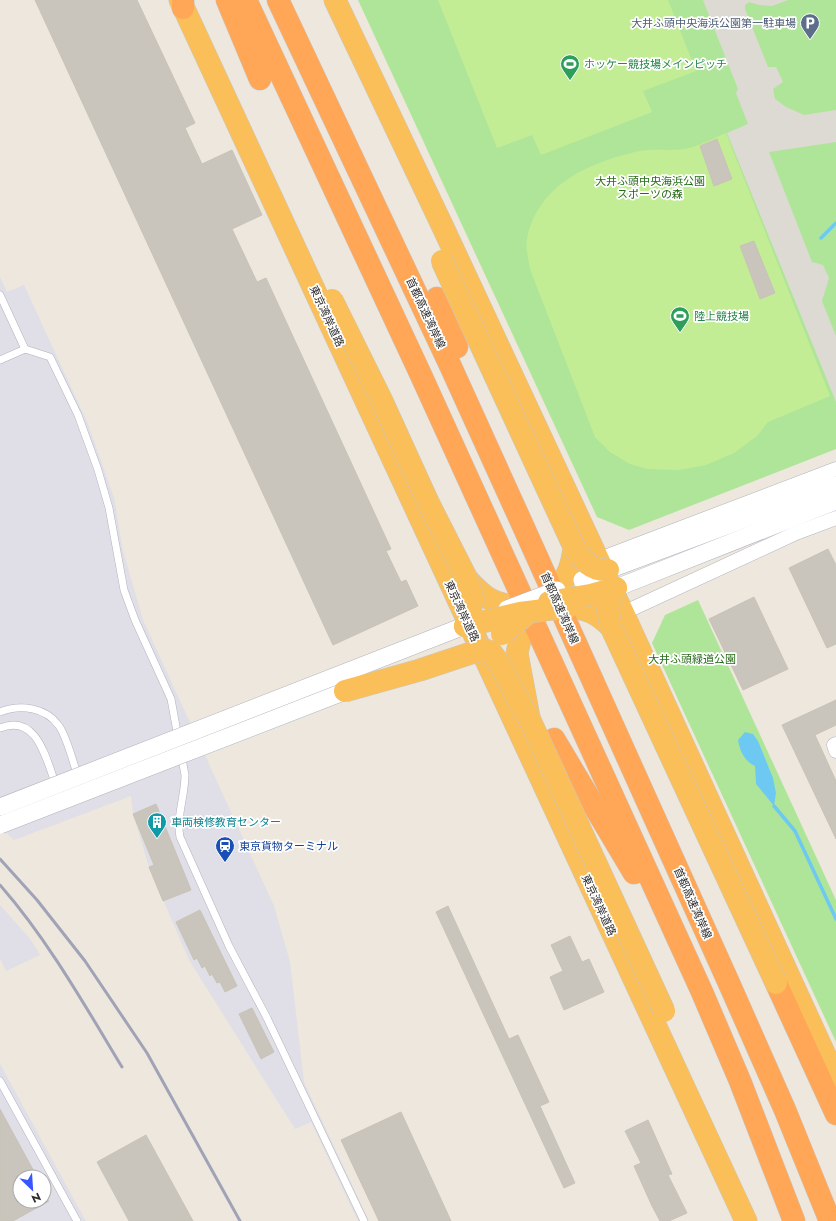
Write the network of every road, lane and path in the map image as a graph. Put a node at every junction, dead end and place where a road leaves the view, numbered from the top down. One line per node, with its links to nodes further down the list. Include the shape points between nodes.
1 (226, 0): 6 (highway)
2 (246, 0): 38 (highway, via 417,366)
3 (278, 0): 17 (highway, 首都高速湾岸線)
4 (335, 0): 7 (highway)
5 (182, 3): 8 (highway, 東京湾岸道路)
6 (260, 79)
7 (387, 111): 18 (highway, bridge, via 442,261); 19 (highway)
8 (252, 154): 20 (highway, bridge, via 280,199 332,300); 48 (highway, 東京湾岸道路)
9 (0, 295): 11 (lane)
10 (438, 298): 17 (highway)
11 (25, 349): 12 (lane); 47 (lane, via 50,357 78,415 98,470 109,508 124,590 165,684 174,713 185,775 179,819 180,837 229,946 267,1018)
12 (0, 360)
13 (836, 470): 19 (street)
14 (836, 485): 19 (street)
15 (836, 501): 19 (street)
16 (836, 518): 23 (street, via 796,533)
17 (524, 528): 42 (highway, 首都高速湾岸線)
18 (574, 547): 19 (highway, bridge, via 591,567); 22 (highway, via 572,565 566,578)
19 (607, 573): 21 (street, bridge); 22 (highway, bridge, via 590,595); 23 (highway); 23 (highway, bridge, via 607,606)
20 (466, 579): 22 (highway, bridge, via 492,602 502,605); 24 (highway, bridge, via 473,600)
21 (582, 580): 22 (highway)
22 (543, 606): 23 (highway, via 590,611 600,617); 24 (highway, bridge); 25 (highway, bridge); 28 (highway, via 521,636 517,653)
23 (617, 620): 37 (highway, bridge); 39 (highway)
24 (465, 626): 33 (street, bridge)
25 (502, 634): 26 (street, bridge)
26 (345, 691): 28 (highway, bridge, via 488,649 496,658); 36 (street, bridge)
27 (0, 712): 33 (lane, via 29,707 49,716 60,727)
28 (529, 718): 48 (highway, bridge, via 725,1146)
29 (0, 728): 34 (lane, via 9,724 30,730 38,739)
30 (554, 739): 38 (highway, via 612,833 691,977)
31 (836, 744): 32 (street)
32 (836, 750)
33 (78, 776): 34 (street, bridge)
34 (56, 785): 35 (street, bridge)
35 (0, 807)
36 (0, 825)
37 (776, 984): 39 (highway); 43 (highway)
38 (702, 992): 45 (highway, via 740,1081)
39 (826, 1058): 40 (highway)
40 (836, 1079)
41 (0, 1081): 46 (lane)
42 (785, 1110): 44 (highway); 49 (highway, 首都高速湾岸線)
43 (836, 1114)
44 (836, 1216)
45 (793, 1220)
46 (78, 1221)
47 (364, 1221)
48 (746, 1221)
49 (830, 1221)

